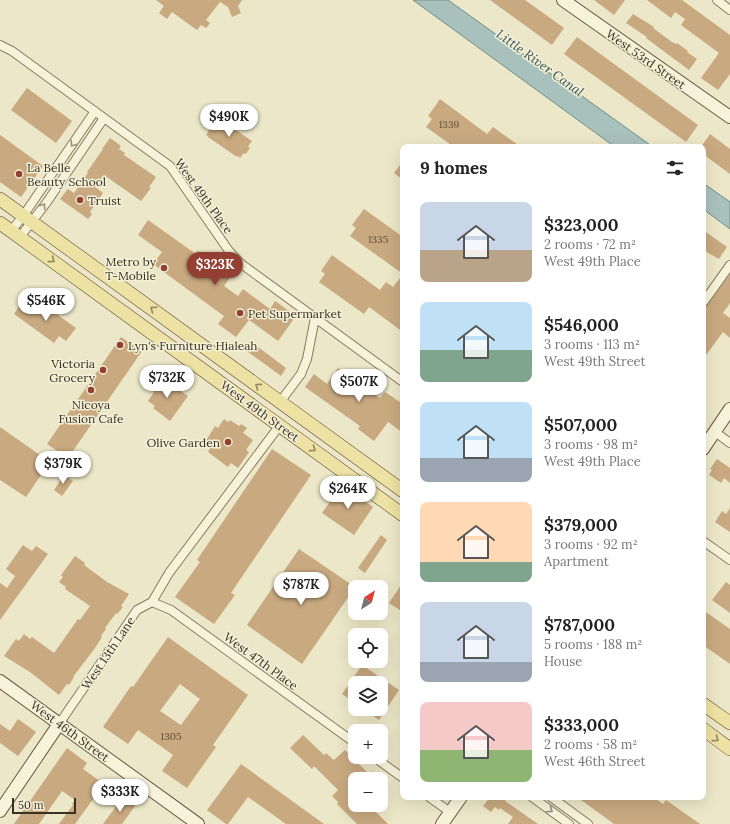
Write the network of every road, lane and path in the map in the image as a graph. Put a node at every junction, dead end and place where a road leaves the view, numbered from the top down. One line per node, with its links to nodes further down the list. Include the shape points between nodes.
1 (563, 0): 6 (street, West 53rd Street)
2 (716, 0): 3 (street)
3 (730, 10)
4 (0, 45): 5 (street, West 49th Place)
5 (95, 111): 7 (street, West 49th Place); 9 (street, one-way to 9)
6 (730, 117)
7 (104, 118): 9 (street, one-way to 7); 14 (street, West 49th Place, via 173,169 235,259)
8 (0, 199): 9 (main road, West 49th Street)
9 (28, 219): 11 (street); 17 (main road, West 49th Street, one-way to 9)
10 (0, 223): 11 (main road, West 49th Street)
11 (15, 234): 15 (main road, West 49th Street, one-way to 15)
12 (730, 265): 13 (street)
13 (706, 300)
14 (315, 318): 16 (street, West 49th Place); 17 (street, via 307,359 301,374)
15 (197, 365): 17 (main road, via 229,378 265,403); 19 (main road, West 49th Street)
16 (400, 380)
17 (280, 402): 23 (main road, West 49th Street)
18 (730, 409): 20 (street)
19 (280, 425): 23 (main road, via 295,423 324,443); 25 (main road, West 49th Street, one-way to 25); 28 (street, West 13th Lane, via 173,568)
20 (715, 432): 21 (street); 22 (street)
21 (730, 443)
22 (706, 445)
23 (355, 456): 24 (main road, West 49th Street)
24 (400, 489)
25 (400, 513)
26 (706, 543): 27 (street)
27 (730, 560)
28 (152, 602): 32 (street, West 13th Lane, via 137,610); 34 (street, West 47th Place, via 171,610)
29 (0, 681): 32 (street, West 46th Street)
30 (706, 706): 31 (main road)
31 (730, 723)
32 (59, 724): 42 (street, West 13th Lane); 44 (street, West 46th Street)
33 (706, 731): 35 (main road, one-way to 35)
34 (348, 738)
35 (730, 749)
36 (384, 764): 37 (street)
37 (400, 776)
38 (433, 800): 43 (street)
39 (459, 800): 43 (street)
40 (536, 800): 46 (street, one-way to 46)
41 (555, 800): 47 (street)
42 (0, 811)
43 (450, 812): 45 (street)
44 (198, 824)
45 (442, 824)
46 (569, 824)
47 (588, 824)

